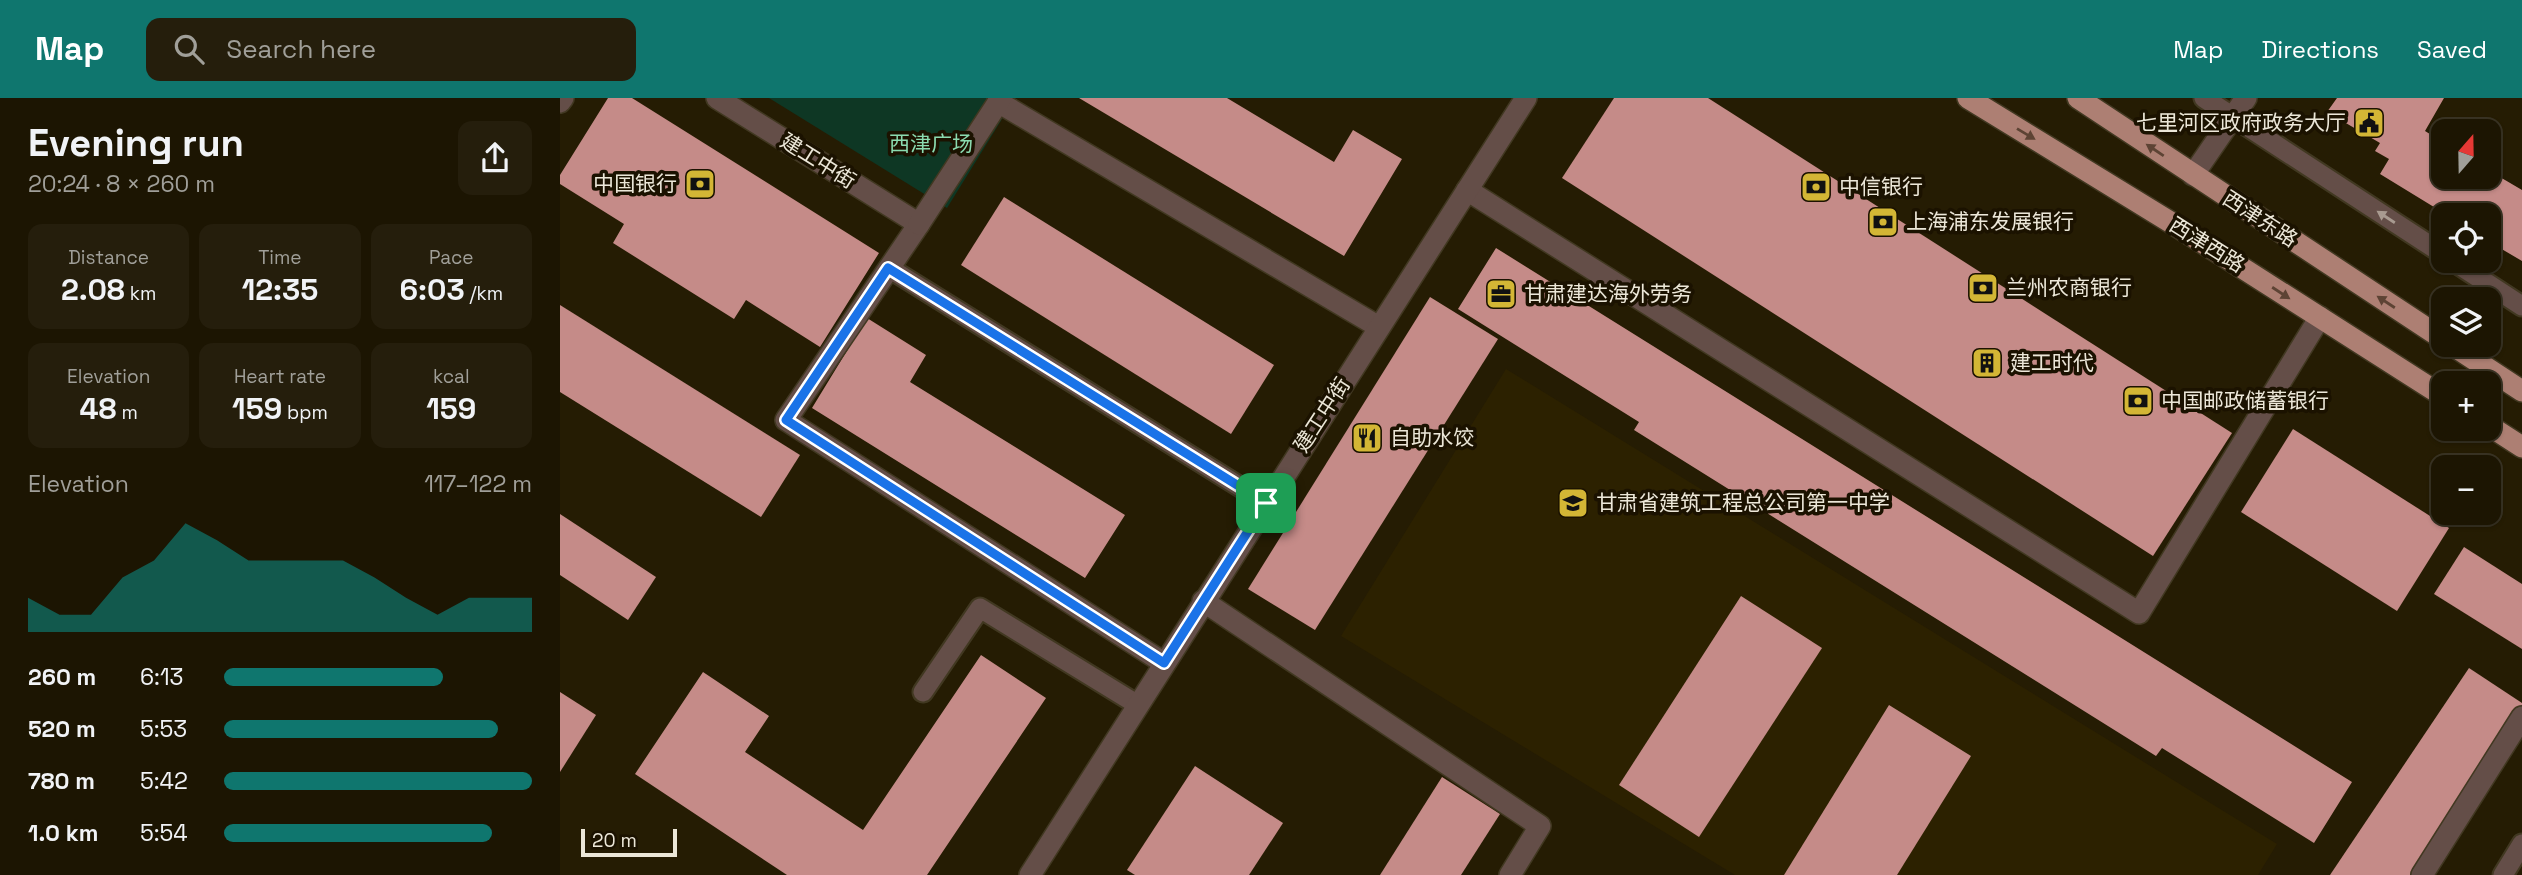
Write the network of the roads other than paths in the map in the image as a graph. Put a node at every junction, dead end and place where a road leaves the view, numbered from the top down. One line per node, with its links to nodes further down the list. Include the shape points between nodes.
1 (717, 98): 11 (street, 建工中街)
2 (1526, 98): 10 (street, 建工中街)
3 (1968, 98): 16 (main road, 西津西路, one-way to 16)
4 (2078, 98): 9 (main road, 西津东路, one-way to 4)
5 (2204, 98): 8 (lane)
6 (2246, 98): 8 (street)
7 (1000, 100): 11 (street); 17 (street)
8 (2234, 117): 9 (street); 12 (lane, one-way to 8)
9 (2193, 175): 18 (main road, 西津东路, one-way to 9)
10 (1467, 190): 16 (street, via 2139,613); 17 (street, 建工中街)
11 (919, 224): 13 (street)
12 (2431, 246)
13 (888, 268): 24 (lane); 26 (street, via 786,420)
14 (2471, 273): 15 (lane)
15 (2522, 306)
16 (2320, 317): 20 (main road, 西津西路)
17 (1379, 327): 24 (street, 建工中街)
18 (2431, 331)
19 (2470, 357): 21 (main road)
20 (2431, 388)
21 (2522, 391)
22 (2501, 433): 23 (main road)
23 (2522, 447)
24 (1266, 503): 25 (street, 建工中街)
25 (1203, 601): 26 (street, 建工中街); 32 (street, via 1540,826)
26 (1164, 663): 28 (street, 建工中街)
27 (923, 692): 28 (lane, via 980,608)
28 (1138, 705): 31 (street, 建工中街)
29 (2522, 717): 33 (street)
30 (2522, 844): 34 (lane)
31 (1032, 874)
32 (1510, 875)
33 (2422, 875)
34 (2503, 875)

